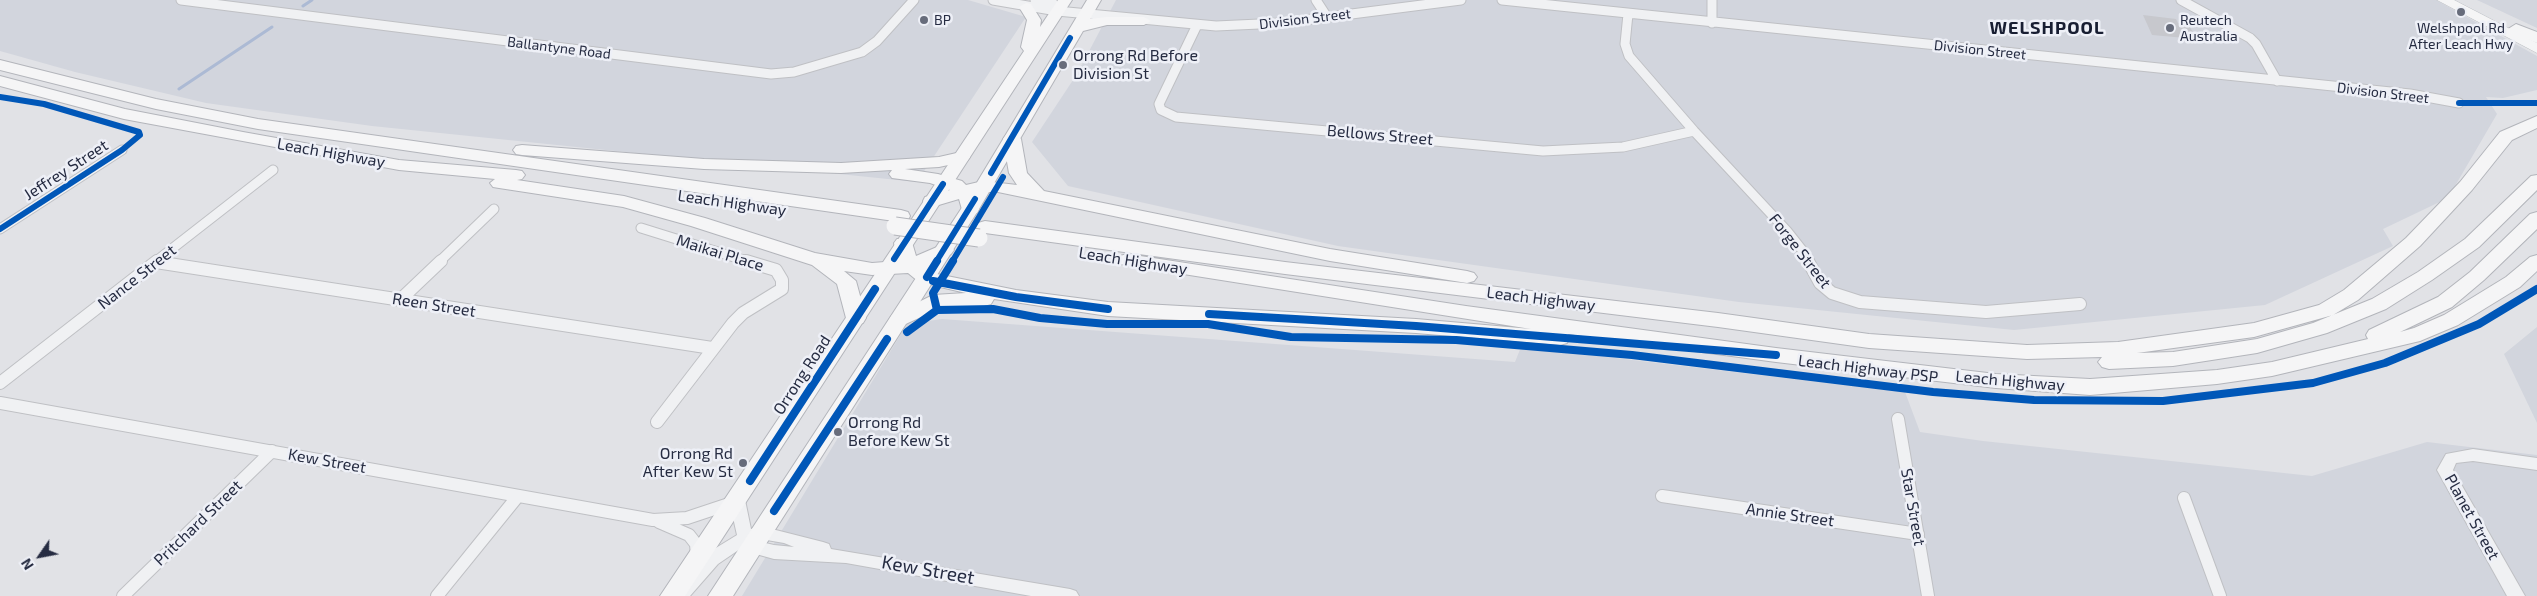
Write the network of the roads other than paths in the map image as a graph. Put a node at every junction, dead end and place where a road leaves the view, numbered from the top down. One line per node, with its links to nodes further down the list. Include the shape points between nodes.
1 (181, 0): 11 (street, Ballantyne Road)
2 (914, 0): 11 (street, Ballantyne Road, via 877,41 862,52 794,72 771,74)
3 (993, 0): 12 (street)
4 (1316, 0): 16 (street)
5 (1461, 0): 16 (street, Division Street)
6 (1502, 0): 15 (street, Division Street)
7 (1712, 0): 18 (street)
8 (2181, 0): 28 (street, via 2250,38)
9 (2444, 0): 24 (main road)
10 (2462, 0): 22 (main road)
11 (204, 2)
12 (1031, 3): 13 (street); 26 (highway, via 1034,20)
13 (1061, 5): 14 (street); 26 (highway, Orrong Road)
14 (1090, 7): 17 (street, Division Street); 19 (street, Division Street); 21 (highway)
15 (1628, 14): 18 (street, Division Street); 32 (street, Forge Street, via 1625,44 1630,56)
16 (1327, 17): 20 (street, Division Street, via 1256,26)
17 (1144, 21): 19 (street, Division Street); 21 (highway, via 1108,21)
18 (1712, 22): 28 (street, Division Street)
19 (1178, 23): 20 (street, Division Street)
20 (1197, 25): 32 (street, Bellows Street, via 1159,104 1161,110 1176,117 1543,151 1623,147)
21 (1075, 29): 33 (highway)
22 (2516, 29): 23 (highway)
23 (2537, 39)
24 (2537, 49)
25 (0, 65): 31 (highway, Leach Highway, via 156,104)
26 (1021, 68): 35 (highway, Orrong Road)
27 (0, 81): 36 (highway, Leach Highway, via 124,114)
28 (2277, 81): 29 (street, Division Street, via 2410,94)
29 (2459, 103)
30 (2537, 121): 65 (highway, via 2506,136 2466,186 2413,242 2358,289 2326,310 2304,318 2245,332 2118,349 2027,352)
31 (279, 127): 37 (highway, via 647,160); 48 (highway, Leach Highway)
32 (1694, 130): 61 (street, Forge Street, via 1787,231 1806,255 1820,283 1838,295 1860,302 1986,312)
33 (1012, 139): 41 (highway); 43 (highway, via 1018,173)
34 (122, 150): 50 (street, Jeffrey Street)
35 (961, 157): 37 (highway, via 939,162); 40 (highway, Orrong Road)
36 (399, 165): 48 (highway, Leach Highway); 54 (highway, via 624,202)
37 (841, 168): 40 (highway)
38 (273, 170): 56 (street, Nance Street)
39 (2537, 180): 65 (highway, via 2472,243 2395,296 2320,328 2257,346 2173,359 2085,363 2010,361 1935,353)
40 (945, 181): 42 (highway); 44 (highway, Orrong Road)
41 (983, 186): 42 (highway); 43 (highway); 46 (highway)
42 (963, 191): 44 (highway); 46 (highway)
43 (1037, 194): 64 (highway, via 1330,255)
44 (932, 201): 52 (highway, Orrong Road)
45 (494, 209): 60 (street)
46 (970, 209): 53 (highway)
47 (2537, 218): 68 (highway, via 2445,302 2363,341)
48 (898, 221): 51 (highway, Leach Highway, bridge)
49 (641, 228): 66 (street, Maikai Place, via 776,270 782,280 782,289 743,314)
50 (0, 229)
51 (982, 233): 64 (highway, Leach Highway); 67 (highway, Leach Highway, via 1466,313)
52 (904, 243): 57 (highway, Orrong Road); 58 (highway, via 904,254)
53 (944, 250): 58 (highway)
54 (812, 259): 57 (highway); 62 (highway, via 846,282)
55 (2537, 261): 68 (highway, via 2513,282 2451,320 2420,334)
56 (156, 262): 60 (street, Reen Street); 69 (street, Nance Street)
57 (887, 270): 58 (highway); 62 (highway, Orrong Road)
58 (918, 272): 59 (highway); 63 (highway)
59 (1016, 297): 63 (highway, via 940,300); 67 (highway, via 1108,309 1416,326)
60 (400, 299): 66 (street, Reen Street)
61 (2080, 304)
62 (856, 318): 78 (highway, Orrong Road)
63 (899, 320): 81 (highway)
64 (1718, 320): 65 (highway, Leach Highway)
65 (1869, 341)
66 (712, 348): 72 (street, Maikai Place)
67 (1776, 355): 68 (highway, Leach Highway, via 1996,381 2090,387 2217,377)
68 (2272, 369)
69 (0, 384)
70 (0, 403): 73 (street, Kew Street)
71 (1898, 419): 80 (street, Star Street)
72 (657, 422)
73 (272, 451): 75 (street, Kew Street); 83 (street, Pritchard Street)
74 (2537, 464): 91 (street, Planet Street, via 2473,456 2451,458 2445,470)
75 (518, 496): 79 (street, Kew Street); 84 (street)
76 (1662, 496): 80 (street, Annie Street)
77 (2184, 498): 90 (street)
78 (738, 500): 79 (street, Kew Street, via 687,518); 81 (street, via 739,517); 82 (highway, Orrong Road)
79 (653, 520): 82 (street, Kew Street, via 690,535 696,544)
80 (1918, 534): 89 (street, Star Street)
81 (753, 538): 86 (street, via 712,559); 87 (highway); 88 (street, Kew Street, via 774,552 846,556)
82 (697, 559): 85 (highway, Orrong Road)
83 (123, 596)
84 (437, 596)
85 (672, 596)
86 (680, 596)
87 (720, 596)
88 (1070, 596)
89 (1928, 596)
90 (2220, 596)
91 (2516, 596)

